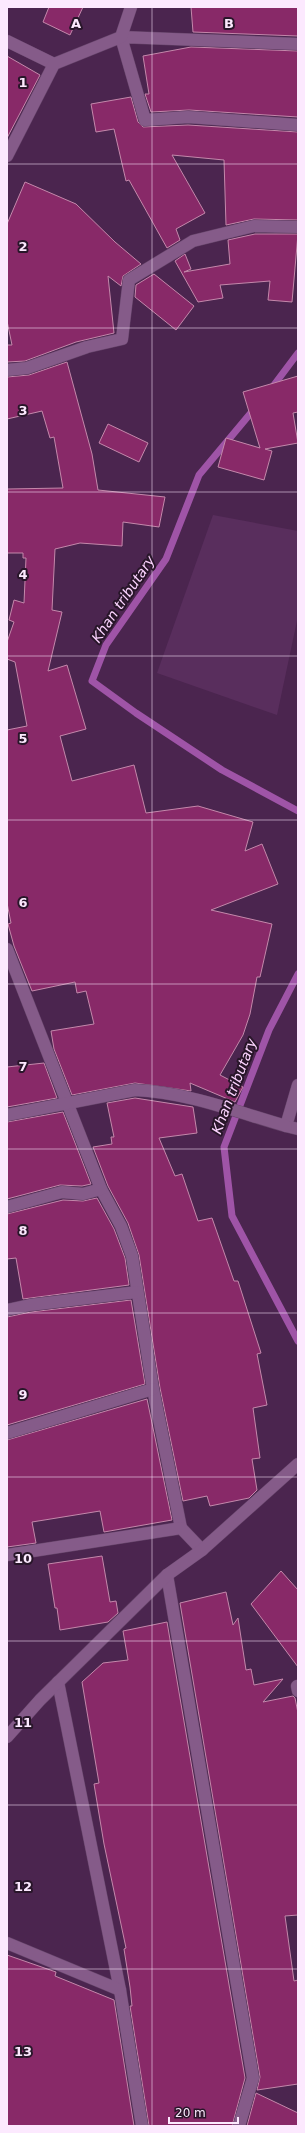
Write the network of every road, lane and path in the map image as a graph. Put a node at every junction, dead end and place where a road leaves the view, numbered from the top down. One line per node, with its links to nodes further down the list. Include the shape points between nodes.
1 (131, 7): 2 (street)
2 (121, 37): 4 (street); 5 (street); 6 (street, via 145,120 188,117)
3 (7, 42): 5 (street)
4 (298, 44)
5 (54, 64): 7 (street)
6 (298, 125)
7 (7, 156)
8 (298, 227): 9 (street, via 254,226 193,241 129,280 122,339 87,347 27,368)
9 (7, 370)
10 (7, 949): 12 (street)
11 (298, 1085): 14 (street)
12 (67, 1103): 13 (street); 14 (street, via 135,1090 154,1091); 16 (street)
13 (7, 1115)
14 (286, 1126): 15 (street)
15 (298, 1129)
16 (101, 1189): 17 (street, via 83,1194 62,1192); 18 (street, via 121,1226 132,1256)
17 (7, 1207)
18 (137, 1292): 19 (street); 20 (street)
19 (7, 1310)
20 (153, 1389): 21 (street); 23 (street)
21 (7, 1433)
22 (298, 1464): 24 (street)
23 (181, 1528): 24 (street); 25 (street)
24 (202, 1550): 26 (street)
25 (7, 1555)
26 (167, 1575): 27 (street); 32 (street, via 253,2078)
27 (58, 1682): 28 (street); 30 (street)
28 (7, 1738)
29 (7, 1943): 30 (street)
30 (120, 1990): 31 (street)
31 (142, 2126)
32 (239, 2126)

